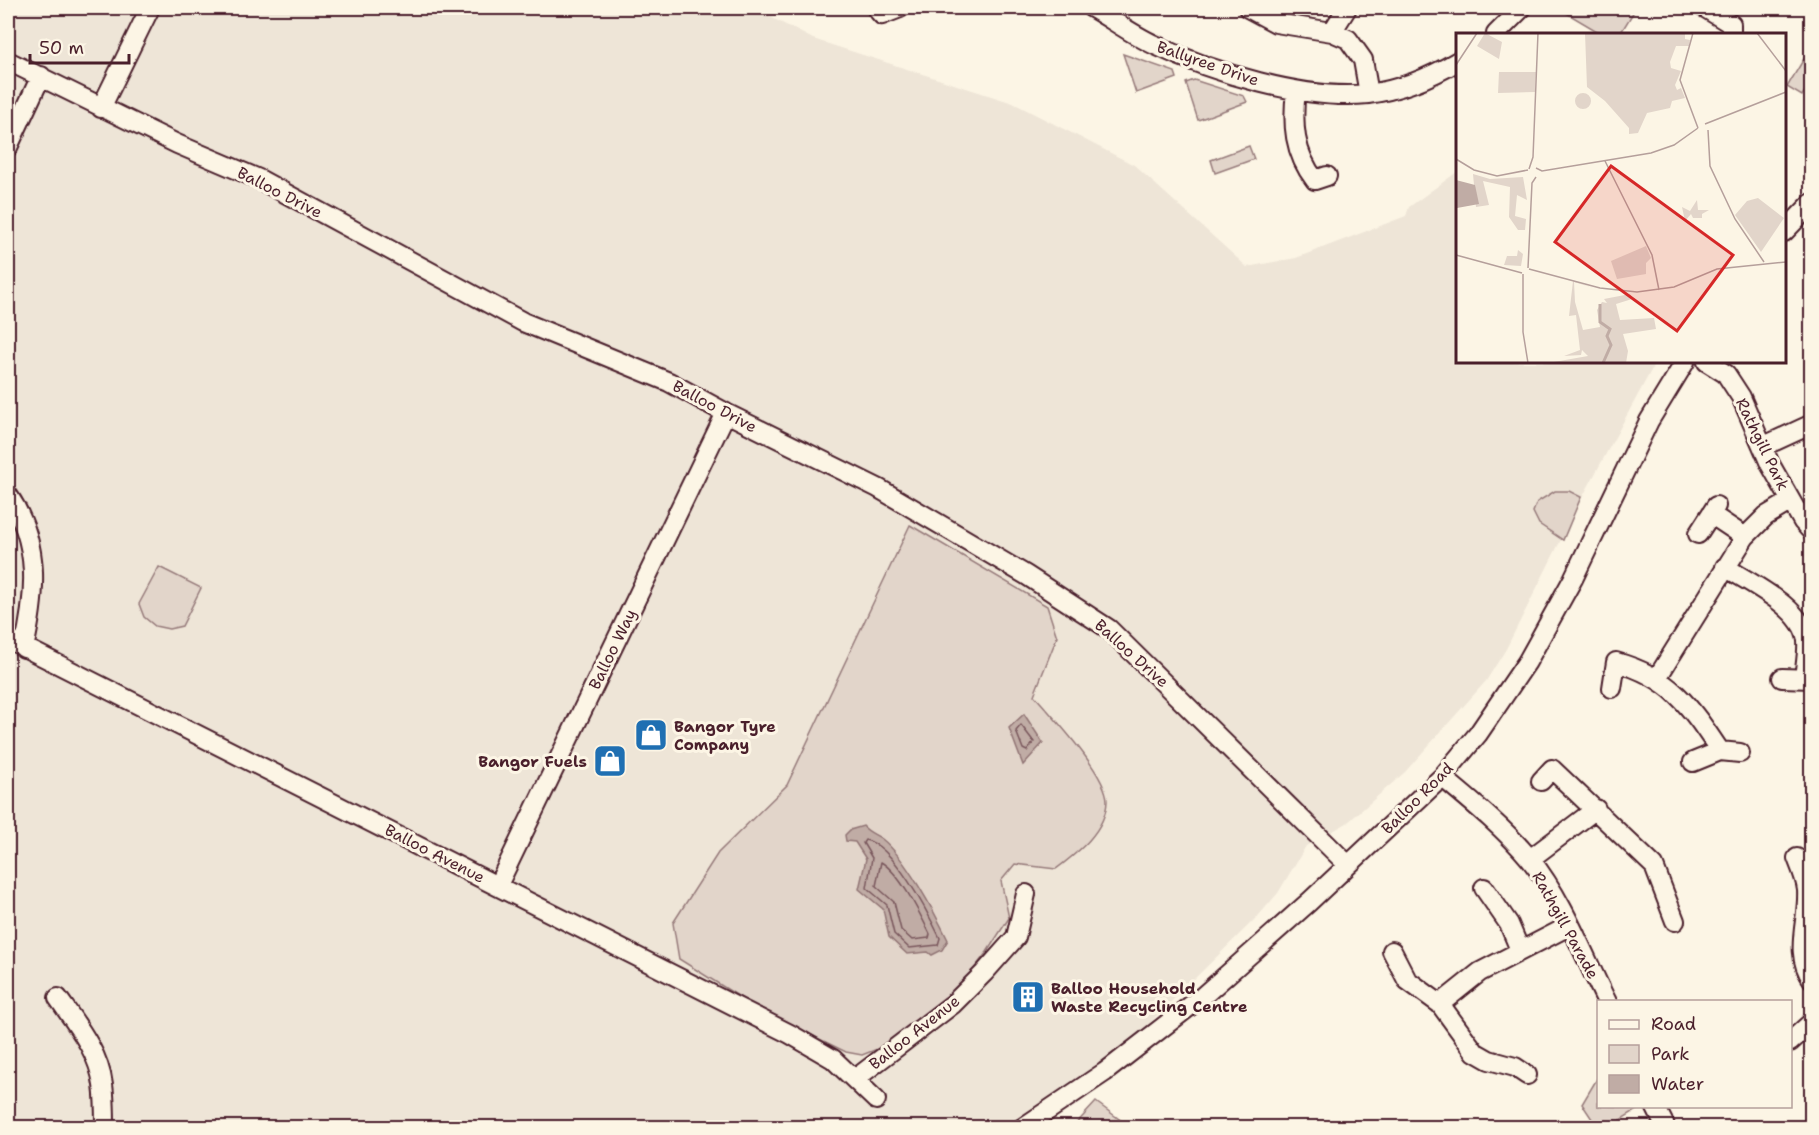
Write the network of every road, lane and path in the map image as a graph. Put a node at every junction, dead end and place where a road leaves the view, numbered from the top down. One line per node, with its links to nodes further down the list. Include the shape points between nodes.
1 (150, 8): 17 (street)
2 (876, 8): 3 (street, via 882,15)
3 (900, 8)
4 (1092, 8): 15 (street, Ballyree Drive, via 1154,45)
5 (1248, 8): 9 (street, via 1276,23)
6 (1347, 8): 9 (street)
7 (1522, 8): 10 (street)
8 (1705, 8): 11 (street, via 1731,24)
9 (1332, 32): 16 (street, via 1348,39 1359,52)
10 (1501, 33)
11 (1731, 33)
12 (8, 61): 14 (street, Balloo Drive)
13 (1456, 62): 16 (street, Ballyree Drive, via 1426,78)
14 (41, 76): 17 (street, Balloo Drive); 18 (street)
15 (1296, 91): 16 (street, Ballyree Drive); 19 (street, via 1293,129 1305,167 1315,180)
16 (1369, 94)
17 (101, 108): 24 (street, Balloo Drive, via 259,179 522,322 669,382)
18 (8, 147)
19 (1327, 176)
20 (1812, 203): 21 (street)
21 (1786, 231)
22 (1684, 363): 42 (street, Balloo Road, via 1649,421 1573,579 1527,662 1478,734)
23 (1709, 363): 26 (street, Rathgill Park, via 1726,374)
24 (726, 413): 47 (street, Balloo Drive, via 878,488 1026,574 1109,629); 48 (street, Balloo Way)
25 (1812, 424): 26 (street)
26 (1764, 446): 28 (street, Rathgill Park)
27 (8, 495): 34 (street, via 33,553 34,605)
28 (1791, 501): 29 (street, Rathgill Park); 31 (street, via 1766,516)
29 (1812, 532)
30 (1698, 534): 31 (street, via 1714,510)
31 (1745, 537): 32 (street)
32 (1725, 567): 35 (street); 37 (street, via 1779,601 1795,616 1807,640)
33 (8, 639): 34 (street, Balloo Avenue)
34 (24, 648): 48 (street, Balloo Avenue)
35 (1657, 678): 38 (street, via 1616,662); 39 (street, via 1690,706)
36 (1782, 678): 37 (street)
37 (1808, 679)
38 (1612, 688)
39 (1720, 751): 40 (street); 41 (street)
40 (1740, 753)
41 (1693, 762)
42 (1442, 777): 46 (street, Rathgill Parade); 47 (street, Balloo Road)
43 (1541, 781): 44 (street, via 1552,769)
44 (1596, 809): 46 (street); 51 (street, via 1654,866)
45 (1797, 858): 55 (street, via 1807,889 1802,948 1805,970)
46 (1530, 859): 52 (street, Rathgill Parade)
47 (1348, 865): 65 (street, Balloo Road, via 1181,1014)
48 (498, 885): 62 (street, Balloo Avenue, via 790,1034 833,1059)
49 (1484, 888): 53 (street, via 1509,924)
50 (1026, 894): 62 (street, Balloo Avenue, via 1016,937 984,972 953,1004)
51 (1674, 921)
52 (1569, 926): 53 (street, via 1554,937); 57 (street, Rathgill Parade)
53 (1520, 950): 58 (street, via 1480,972)
54 (1392, 951): 58 (street, via 1407,980)
55 (1812, 979)
56 (58, 998): 64 (street, via 93,1055 103,1084)
57 (1606, 1000)
58 (1440, 1004): 61 (street, via 1475,1052)
59 (1812, 1022): 60 (street)
60 (1792, 1041)
61 (1527, 1075)
62 (855, 1079): 63 (street, Balloo Avenue)
63 (876, 1100)
64 (105, 1128)
65 (1022, 1128)

